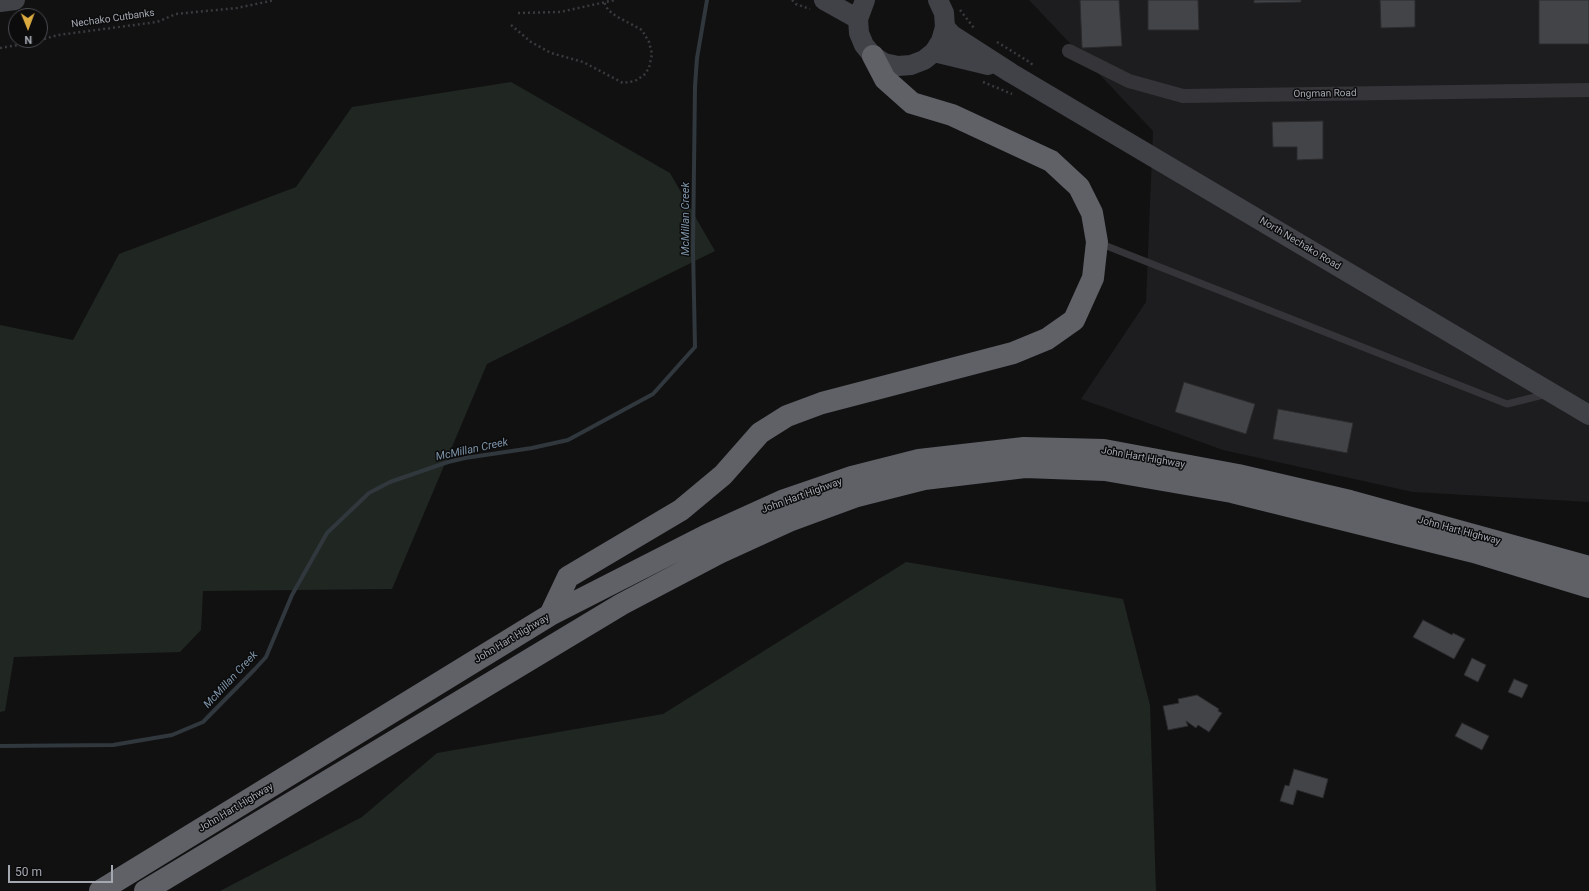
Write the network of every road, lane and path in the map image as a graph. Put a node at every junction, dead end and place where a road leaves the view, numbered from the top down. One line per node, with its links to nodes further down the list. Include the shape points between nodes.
1 (15, 0): 7 (main road)
2 (276, 0): 15 (path, Nechako Cutbanks, via 237,8 176,14 157,22 58,35)
3 (614, 0): 8 (path)
4 (824, 0): 11 (main road)
5 (865, 0): 11 (main road)
6 (938, 0): 13 (main road, via 944,13)
7 (0, 2)
8 (604, 2): 10 (path, via 560,12); 12 (path, via 608,10 616,16 642,30 649,42 652,54 649,68 635,81 623,83 583,62 551,53 531,42)
9 (957, 6): 14 (path)
10 (518, 12)
11 (858, 19): 18 (main road, via 859,33)
12 (512, 25)
13 (944, 27): 17 (main road, via 941,41); 19 (main road, North Nechako Road, via 952,35)
14 (975, 30)
15 (0, 48)
16 (1069, 51): 20 (street, Ongman Road, via 1129,82 1183,96)
17 (934, 52): 18 (main road, via 924,60 898,66 884,63); 19 (main road, North Nechako Road)
18 (873, 56): 21 (highway, via 885,79 912,103 952,116 1051,162 1079,187 1092,213)
19 (1011, 72): 22 (main road, North Nechako Road)
20 (1589, 90)
21 (1097, 242): 22 (lane, via 1507,404); 26 (highway, via 1093,278 1074,320 1047,339 1013,352 822,403 787,416 760,433 723,475 681,510 568,577)
22 (1552, 393): 23 (main road, North Nechako Road)
23 (1589, 415)
24 (1589, 567): 26 (highway, John Hart Highway, via 1357,503 1238,475 1104,450 1024,448 918,460 852,477 782,501 708,535)
25 (1589, 587): 28 (highway, John Hart Highway, via 1474,552 1232,492 1105,470 1025,467 924,479 857,496 789,521 712,556 622,604)
26 (550, 615): 27 (highway, John Hart Highway)
27 (100, 891)
28 (145, 891)

